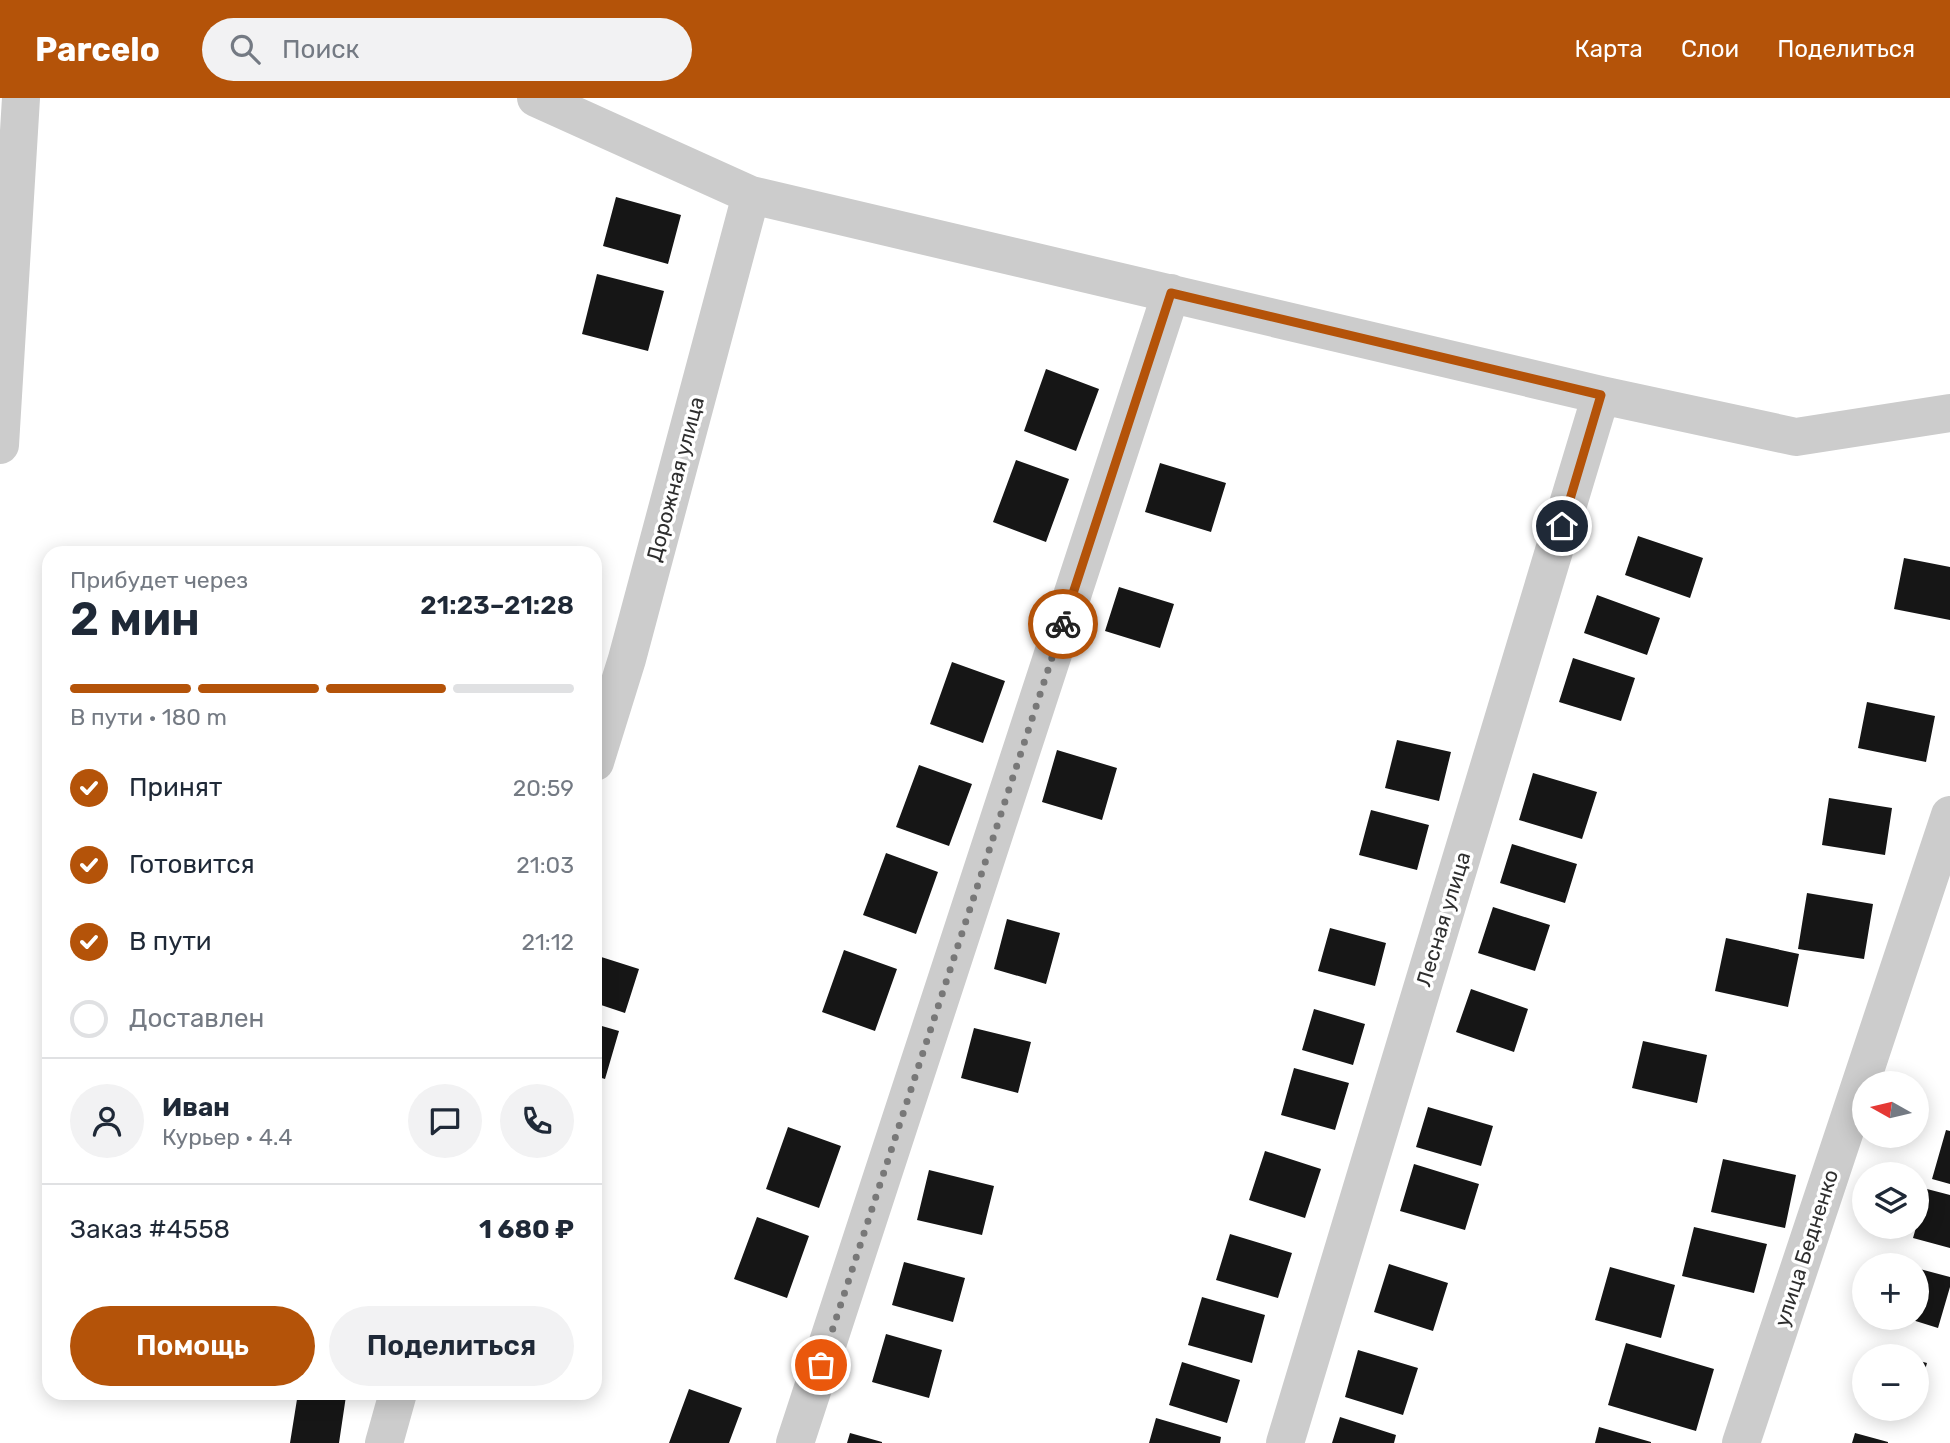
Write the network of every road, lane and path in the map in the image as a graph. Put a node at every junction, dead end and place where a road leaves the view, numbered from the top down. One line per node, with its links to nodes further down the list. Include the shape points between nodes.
1 (21, 98): 7 (street)
2 (536, 98): 3 (street)
3 (751, 195): 4 (street); 8 (street, Дорожная улица)
4 (1171, 293): 5 (street); 12 (street)
5 (1601, 395): 6 (street, via 1796,437); 13 (street, Лесная улица)
6 (1950, 413)
7 (0, 445)
8 (602, 739)
9 (1950, 815): 14 (street, улица Бедненко)
10 (396, 1400): 11 (street)
11 (384, 1443)
12 (795, 1443)
13 (1285, 1443)
14 (1741, 1443)

